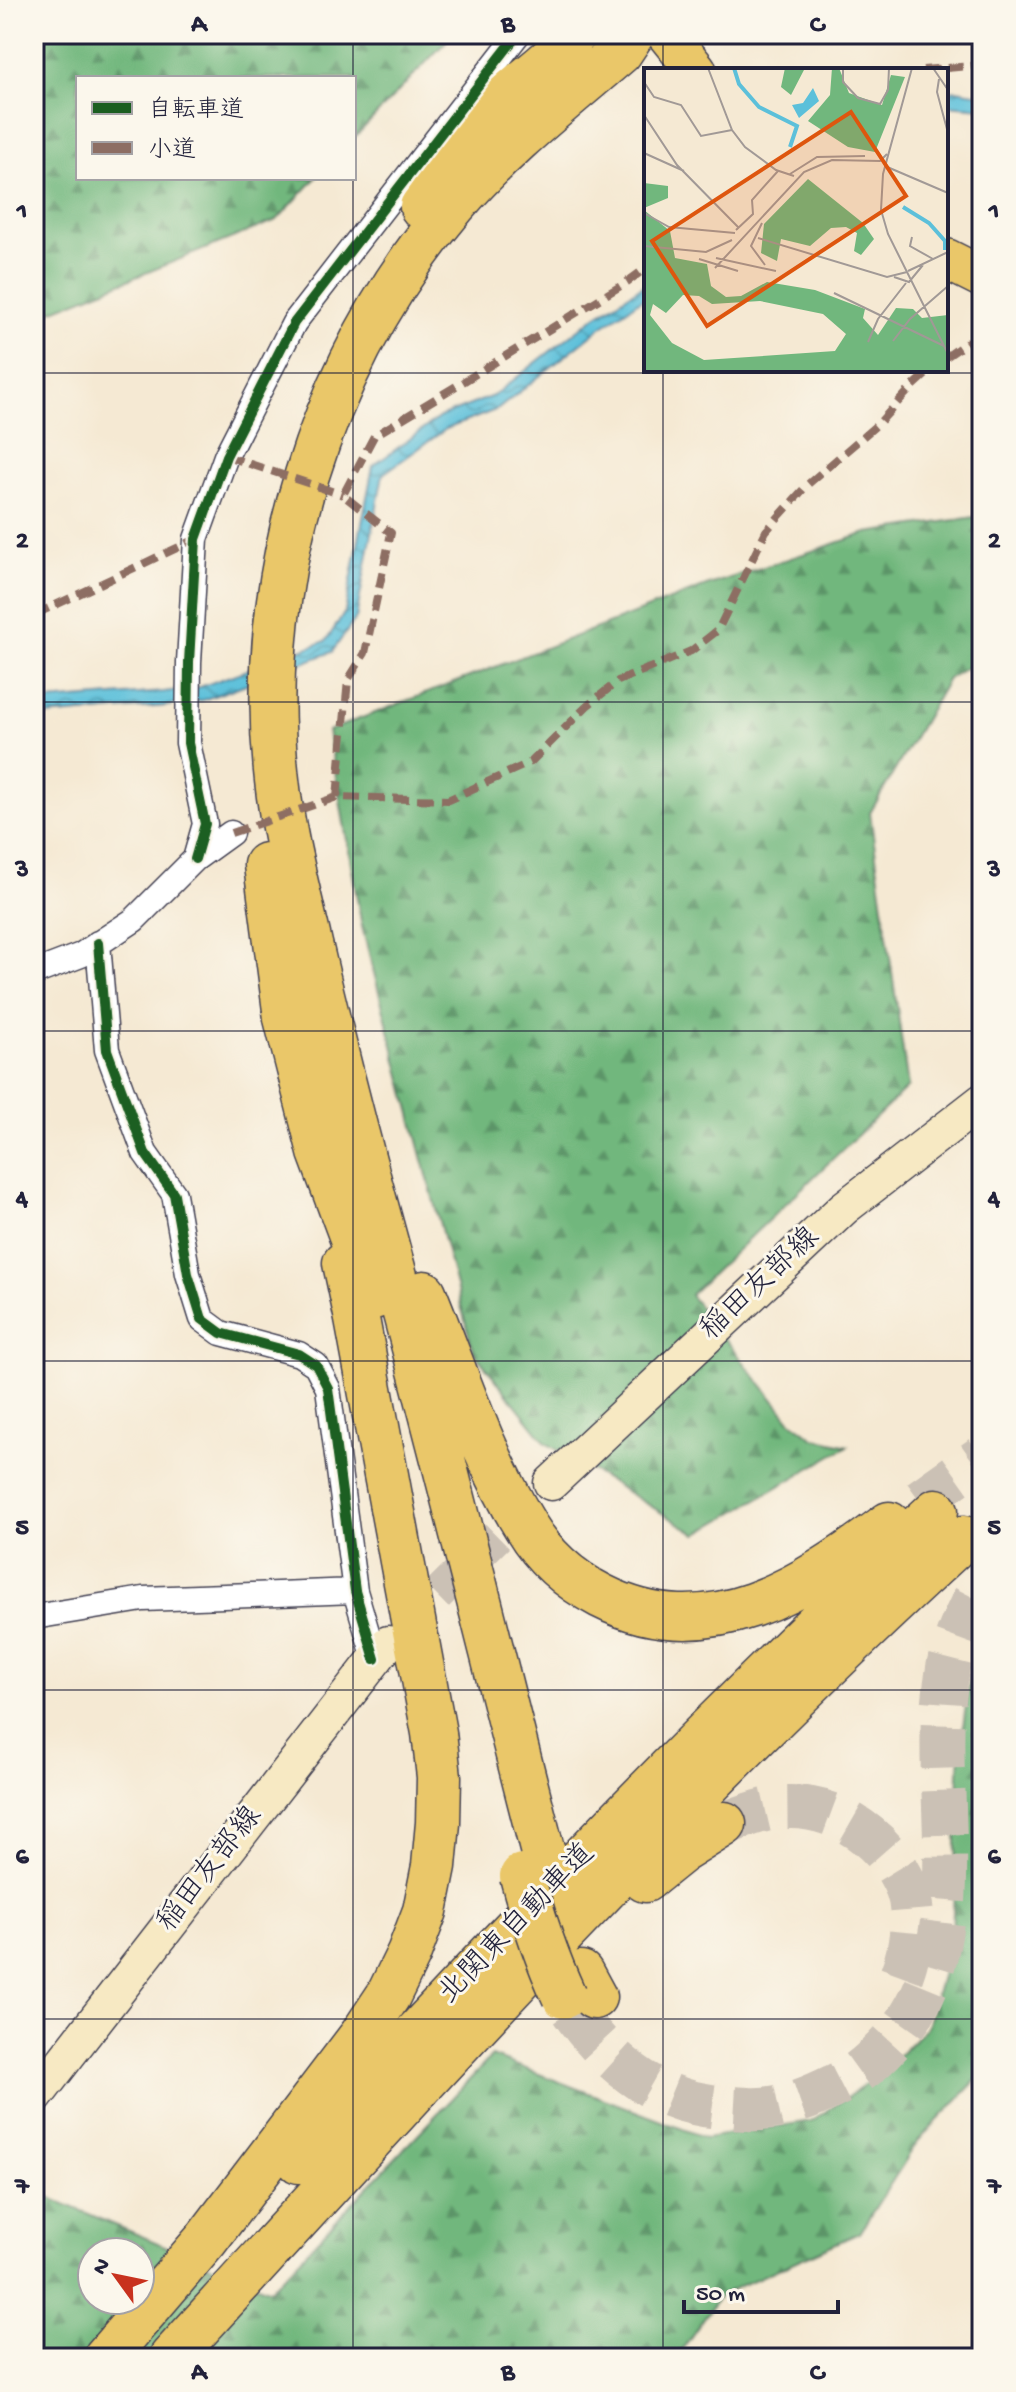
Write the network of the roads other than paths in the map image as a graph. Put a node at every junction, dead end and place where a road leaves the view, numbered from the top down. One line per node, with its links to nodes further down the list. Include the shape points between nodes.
1 (518, 34): 11 (street, via 294,323 226,456 196,539 188,743 205,824)
2 (573, 34): 7 (highway, via 478,128)
3 (611, 34): 7 (highway, via 516,112)
4 (632, 34): 15 (highway, via 620,52 491,164 414,257 347,371 301,495 276,630 277,782)
5 (667, 34): 6 (highway)
6 (694, 68)
7 (432, 194): 15 (highway, via 360,300 299,427 265,554 256,612 256,788 286,1018)
8 (948, 260): 9 (highway)
9 (982, 277)
10 (231, 833): 11 (street)
11 (195, 859): 12 (street, via 134,920)
12 (98, 943): 13 (street); 18 (street, via 107,1050 145,1153 174,1194 202,1319 221,1333 299,1354 316,1365 328,1388)
13 (34, 973)
14 (982, 1101): 16 (main road, 稲田友部線, via 844,1208)
15 (339, 1146): 17 (highway, via 425,1295 499,1479 553,1562 584,1586 623,1607 701,1618 745,1608); 22 (highway, bridge, via 533,1867 535,1925 547,1959); 25 (highway, via 357,1319 434,1733 439,1777 434,1866 409,1953 362,2035 206,2240)
16 (551, 1483)
17 (940, 1517): 23 (highway, 北関東自動車道, via 864,1629 630,1863); 26 (highway, 北関東自動車道, via 832,1607 563,1877)
18 (355, 1591): 19 (street, via 143,1599); 20 (street)
19 (34, 1617)
20 (382, 1651): 24 (main road, 稲田友部線)
21 (724, 1824): 23 (highway, via 636,1887)
22 (578, 1994)
23 (412, 2093): 27 (highway, 北関東自動車道)
24 (34, 2099)
25 (105, 2358)
26 (120, 2358)
27 (171, 2358)

